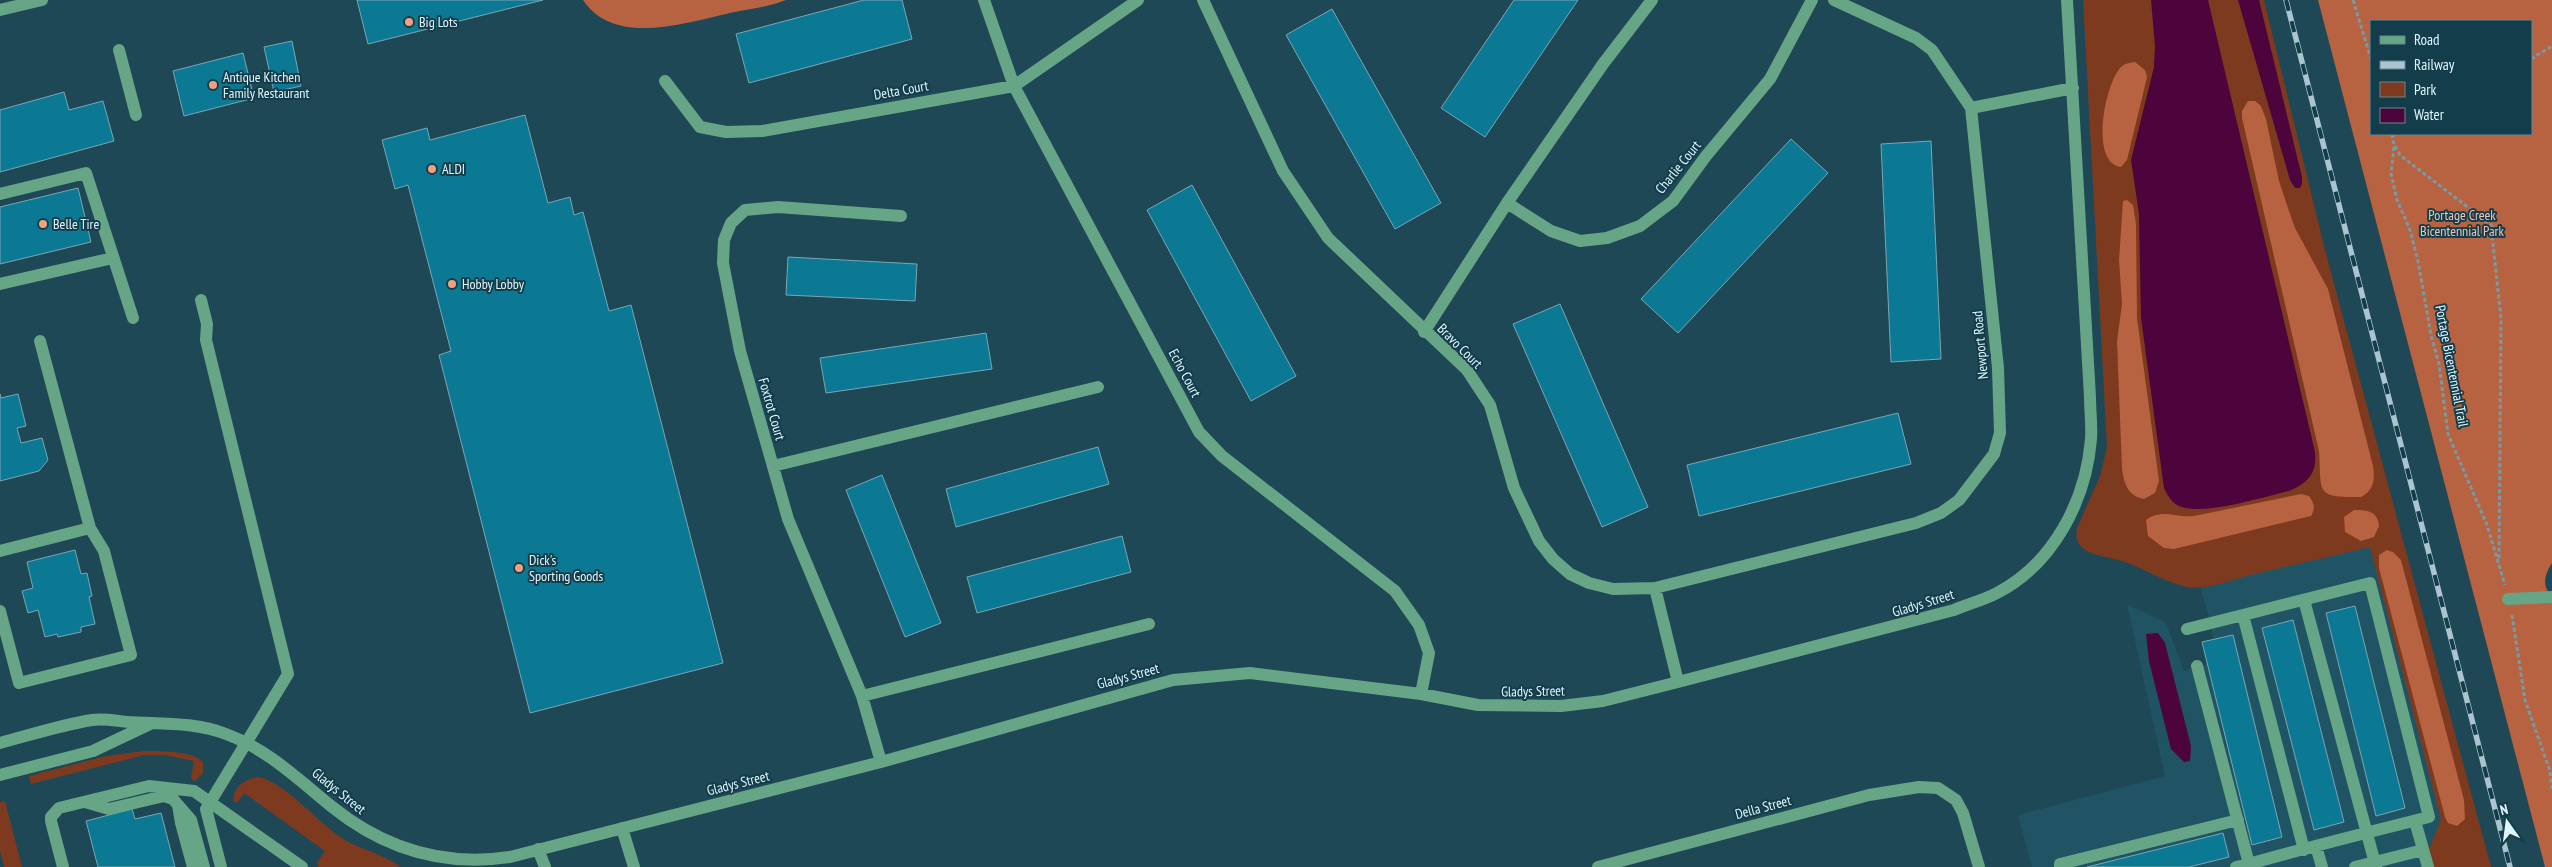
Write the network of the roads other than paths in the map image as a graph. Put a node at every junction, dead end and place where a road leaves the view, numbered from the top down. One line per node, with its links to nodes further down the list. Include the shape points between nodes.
1 (42, 0): 9 (street)
2 (984, 0): 12 (street, Echo Court)
3 (1138, 0): 12 (street, Delta Court)
4 (1203, 0): 23 (street, Bravo Court, via 1283,171 1328,238)
5 (1652, 0): 17 (street)
6 (1812, 0): 17 (street, Charlie Court, via 1770,79 1673,201 1640,226 1607,238 1580,241 1551,230)
7 (1834, 0): 14 (street, via 1916,38 1932,50)
8 (2067, 0): 13 (street)
9 (0, 10)
10 (119, 50): 15 (street)
11 (665, 81): 12 (street, Delta Court, via 700,127 726,132 762,131)
12 (1014, 86): 39 (street, Echo Court, via 1199,432 1222,456 1395,591 1419,625 1429,653)
13 (2072, 88): 14 (street); 38 (street, Gladys Street, via 2091,439 2086,471 2074,507 2058,537 2038,564 1997,593 1954,610)
14 (1971, 108): 29 (street, Newport Road, via 1998,368 2000,433 1994,454 1959,500 1942,513 1899,528)
15 (136, 114)
16 (0, 194): 19 (street, via 86,173)
17 (1506, 203): 23 (street)
18 (901, 216): 26 (street, Foxtrot Court, via 778,207 745,210 731,223 724,240 723,263 729,300)
19 (113, 258): 20 (street); 22 (street)
20 (0, 284)
21 (201, 300): 42 (street, via 207,324 206,340 288,674)
22 (133, 318)
23 (1424, 332): 29 (street, Bravo Court, via 1467,370 1490,404 1514,488 1539,541 1553,559 1570,574 1589,583 1613,589)
24 (40, 341): 27 (street)
25 (1098, 387): 26 (street)
26 (773, 466): 40 (street, Foxtrot Court, via 788,519)
27 (90, 528): 28 (street); 33 (street, via 104,551 131,654 19,684)
28 (0, 551)
29 (1655, 588): 38 (street)
30 (2552, 597): 31 (street)
31 (2508, 599)
32 (2304, 600): 34 (street); 50 (street, via 2370,584 2429,817); 52 (street)
33 (0, 611)
34 (2242, 615): 36 (street); 53 (street)
35 (1150, 624): 40 (street)
36 (2187, 629)
37 (2197, 666): 49 (street)
38 (1678, 682): 39 (street, Gladys Street, via 1603,701 1561,706 1478,705)
39 (1421, 694): 44 (street, Gladys Street, via 1250,673 1173,680)
40 (862, 696): 44 (street, Foxtrot Court)
41 (153, 723): 42 (street, Gladys Street, via 206,727); 43 (street, Gladys Street, via 94,719); 45 (street, Gladys Street, via 93,751)
42 (245, 742): 47 (street); 56 (street, Gladys Street, via 279,763 354,824 409,852 441,859)
43 (0, 743)
44 (881, 762): 51 (street, Gladys Street)
45 (0, 775)
46 (84, 802): 47 (street, via 149,786 194,791); 48 (street, via 109,809 164,796); 60 (street, via 59,808 51,817)
47 (210, 802): 63 (street, via 206,809); 64 (street)
48 (178, 805): 61 (street); 62 (street, via 191,820)
49 (2238, 820): 58 (street); 70 (street, via 2060,864)
50 (2415, 821): 52 (street); 55 (street)
51 (622, 828): 54 (street, Gladys Street); 67 (street)
52 (2368, 833): 53 (street); 59 (street)
53 (2310, 848): 57 (street); 72 (street)
54 (538, 850): 56 (street, Gladys Street); 66 (street)
55 (2423, 850): 59 (street); 74 (street)
56 (482, 862): 65 (street)
57 (2267, 863): 58 (street)
58 (2249, 864): 71 (street)
59 (2375, 864): 73 (street)
60 (63, 867)
61 (193, 867)
62 (204, 867)
63 (221, 867)
64 (302, 867)
65 (460, 867)
66 (545, 867)
67 (634, 867)
68 (1598, 867): 69 (street, Della Street, via 1869,795 1898,789 1938,788 1956,800 1963,813)
69 (1979, 867)
70 (2060, 867)
71 (2236, 867)
72 (2322, 867)
73 (2355, 867)
74 (2428, 867)

